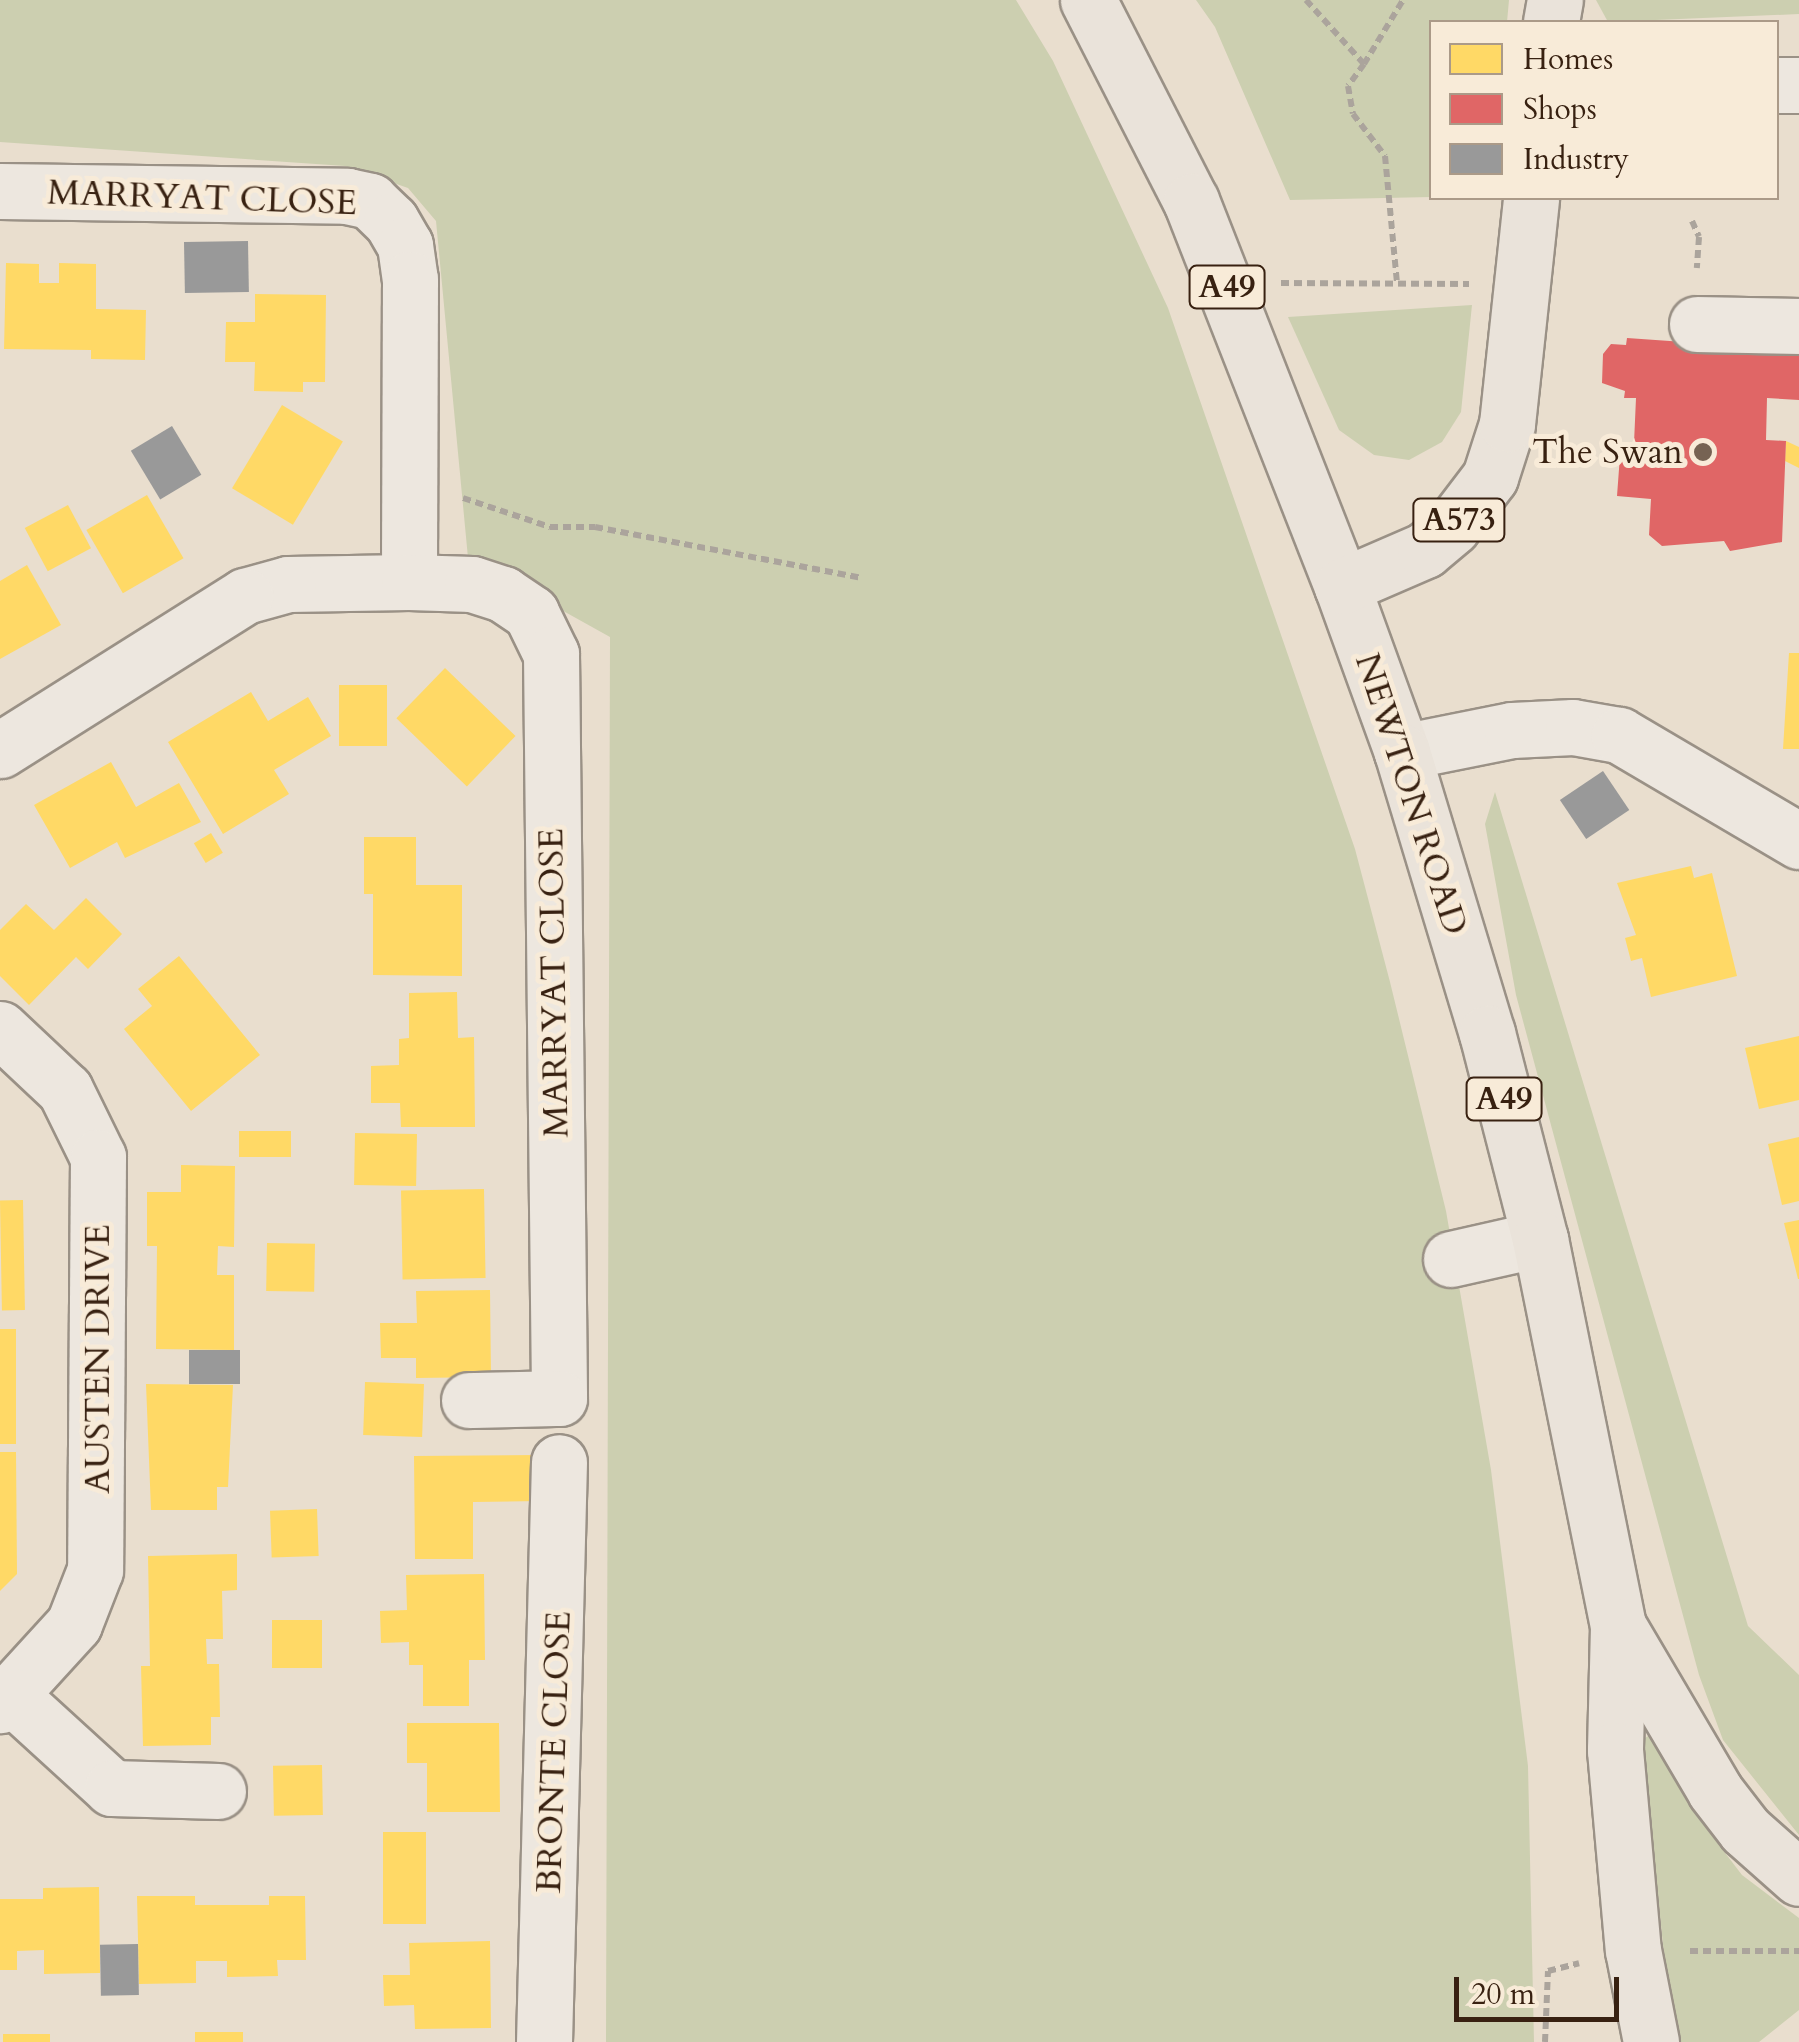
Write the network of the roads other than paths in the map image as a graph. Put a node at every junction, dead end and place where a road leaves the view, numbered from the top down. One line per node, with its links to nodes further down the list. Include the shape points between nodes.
1 (1088, 0): 7 (main road, NEWTON ROAD / A49, via 1125,63 1225,283)
2 (0, 191): 6 (street, MARRYAT CLOSE, via 370,201 405,244 410,279)
3 (1532, 200): 7 (main road, A573, via 1508,424 1475,502 1426,550)
4 (1697, 324): 5 (street)
5 (1799, 326)
6 (409, 582): 8 (street, MARRYAT CLOSE, via 288,584 245,596); 14 (street, MARRYAT CLOSE, via 472,584 503,594 531,613 551,654 558,1398)
7 (1342, 586): 9 (main road, NEWTON ROAD / A49)
8 (0, 750)
9 (1402, 752): 10 (street, via 1512,730 1619,735); 12 (main road, NEWTON ROAD / A49)
10 (1799, 841)
11 (0, 1029): 17 (street, AUSTEN DRIVE, via 65,1090 98,1157 95,1570 74,1624)
12 (1540, 1239): 13 (street); 16 (main road, NEWTON ROAD / A49)
13 (1451, 1259)
14 (469, 1400)
15 (559, 1462): 20 (street, BRONTE CLOSE)
16 (1618, 1626): 19 (main road, NEWTON ROAD / A49, via 1715,1791 1745,1830); 21 (main road, NEWTON ROAD / A49, via 1615,1750 1634,1950)
17 (5, 1700): 18 (street, AUSTEN DRIVE, via 112,1788)
18 (218, 1791)
19 (1799, 1878)
20 (544, 2042)
21 (1651, 2042)

